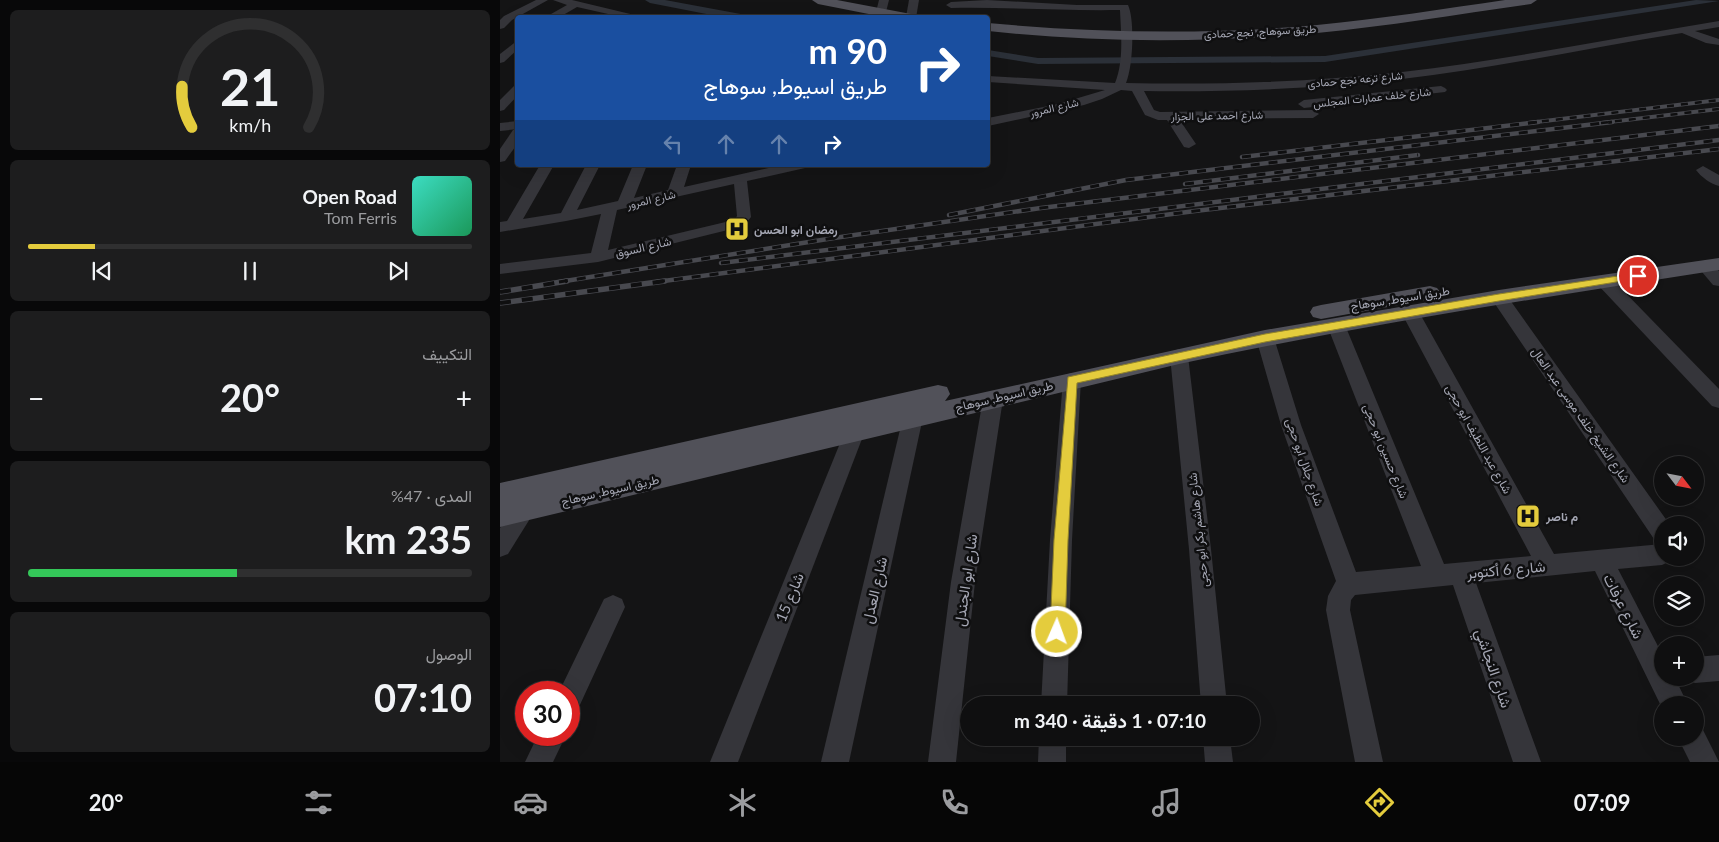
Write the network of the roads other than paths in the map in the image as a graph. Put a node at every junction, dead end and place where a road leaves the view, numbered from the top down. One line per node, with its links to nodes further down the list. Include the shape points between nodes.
1 (543, 0): 14 (street)
2 (558, 0): 11 (street)
3 (818, 0): 8 (main road)
4 (914, 0): 18 (street)
5 (1530, 0): 26 (main road, طريق سوهاج, نجع حمادى, via 1315,29)
6 (952, 2): 7 (street); 19 (street)
7 (992, 2): 9 (street)
8 (848, 3): 13 (main road)
9 (1040, 3): 12 (street)
10 (1124, 3): 12 (street); 26 (street)
11 (576, 4): 15 (street); 16 (street)
12 (1077, 4)
13 (883, 6): 17 (main road)
14 (518, 15)
15 (555, 15)
16 (628, 15)
17 (904, 15)
18 (912, 15)
19 (947, 15)
20 (513, 18): 22 (street)
21 (1719, 24): 24 (street, شارع ترعه نجع حمادى)
22 (500, 26)
23 (990, 27): 26 (main road, طريق سوهاج, نجع حمادى)
24 (1684, 30): 25 (street, شارع ترعه نجع حمادى); 27 (street, via 1710,42)
25 (1631, 39): 29 (street); 30 (street, شارع ترعه نجع حمادى)
26 (1126, 40): 36 (street)
27 (1719, 42)
28 (515, 46): 31 (street)
29 (1647, 47)
30 (1531, 56): 32 (street); 33 (street, شارع ترعه نجع حمادى)
31 (500, 60)
32 (1544, 64)
33 (1421, 73): 35 (street, شارع ترعه نجع حمادى); 40 (street)
34 (990, 80): 41 (street, شارع ترعه نجع حمادى)
35 (1359, 80): 37 (street, شارع ترعه نجع حمادى); 42 (street)
36 (1120, 83): 38 (street, شارع ترعه نجع حمادى); 41 (street, شارع ترعه نجع حمادى); 41 (street, شارع المرور, via 1104,95)
37 (1286, 85): 38 (street, شارع ترعه نجع حمادى); 43 (street)
38 (1137, 88): 46 (street, شارع احمد على الجزار, via 1150,114)
39 (515, 91): 44 (street)
40 (1444, 92): 42 (street, شارع خلف عمارات المجلس)
41 (1045, 96): 45 (street); 47 (street, شارع المرور)
42 (1374, 97): 43 (street, شارع خلف عمارات المجلس)
43 (1304, 104): 46 (street, شارع احمد على الجزار, via 1316,117)
44 (500, 107)
45 (994, 108)
46 (1171, 116): 51 (street)
47 (990, 121)
48 (515, 125): 49 (street)
49 (500, 127)
50 (515, 137): 52 (street)
51 (1189, 144)
52 (500, 158)
53 (546, 167): 65 (street)
54 (593, 167): 64 (street)
55 (639, 167): 63 (street)
56 (683, 167): 62 (street)
57 (731, 167): 60 (street)
58 (784, 167): 60 (street, شارع المرور)
59 (1702, 170): 61 (street)
60 (733, 180): 62 (street, شارع المرور); 66 (street, شارع السوق, via 744,217 739,223)
61 (1719, 182)
62 (674, 194): 63 (street, شارع المرور)
63 (617, 207): 64 (street, شارع المرور); 66 (street)
64 (566, 217): 65 (street, شارع المرور)
65 (506, 227)
66 (598, 257): 68 (street, شارع السوق)
67 (1716, 265): 69 (main road, طريق اسيوط, سوهاج); 71 (main road, طريق اسيوط, سوهاج, via 1637,261)
68 (500, 270)
69 (1604, 281): 70 (main road, طريق اسيوط, سوهاج); 78 (street)
70 (1499, 297): 72 (main road, طريق اسيوط, سوهاج); 85 (street, شارع الشيخ خلف موسى عبد العال)
71 (1378, 309): 72 (main road, طريق اسيوط, سوهاج); 73 (main road, طريق اسيوط, سوهاج); 81 (main road, طريق اسيوط, سوهاج, via 1133,350)
72 (1410, 312): 89 (street, شارع عبد اللطيف ابو حجى)
73 (1336, 325): 74 (main road, طريق اسيوط, سوهاج); 90 (street, شارع حسين ابو حجى)
74 (1265, 338): 75 (main road, طريق اسيوط, سوهاج); 91 (street, شارع جلال ابو حجى, via 1291,425)
75 (1179, 356): 76 (main road, طريق اسيوط, سوهاج); 98 (street, شارع هاشم بكر ابو حجى)
76 (1072, 380): 77 (main road, طريق اسيوط, سوهاج); 97 (street)
77 (993, 399): 79 (main road, طريق اسيوط, سوهاج); 106 (street, شارع ابو الجندل, via 963,582)
78 (1719, 401)
79 (913, 417): 80 (main road, طريق اسيوط, سوهاج); 105 (street, شارع العدل)
80 (855, 431): 81 (main road, طريق اسيوط, سوهاج); 104 (street, شارع 15)
81 (644, 472): 82 (main road, طريق اسيوط, سوهاج); 83 (main road, طريق اسيوط, سوهاج)
82 (500, 495)
83 (525, 509): 84 (main road, طريق اسيوط, سوهاج); 86 (street)
84 (500, 514)
85 (1654, 520)
86 (500, 547)
87 (1654, 555): 88 (street, شارع 6 أكتوبر)
88 (1601, 560): 89 (street, شارع 6 أكتوبر); 93 (street, شارع عرفات)
89 (1548, 565): 90 (street, شارع 6 أكتوبر)
90 (1449, 575): 91 (street, شارع 6 أكتوبر); 110 (street, شارع النجاشي)
91 (1349, 584): 109 (street, via 1341,591 1338,610)
92 (613, 607): 96 (street)
93 (1654, 659)
94 (1719, 668): 95 (street)
95 (1704, 669)
96 (578, 681)
97 (1054, 696)
98 (1213, 696)
99 (547, 746): 103 (street)
100 (1053, 746): 107 (street)
101 (1218, 746): 108 (street)
102 (1696, 746): 111 (street)
103 (539, 762)
104 (724, 762)
105 (834, 762)
106 (942, 762)
107 (1052, 762)
108 (1219, 762)
109 (1369, 762)
110 (1527, 762)
111 (1705, 762)

